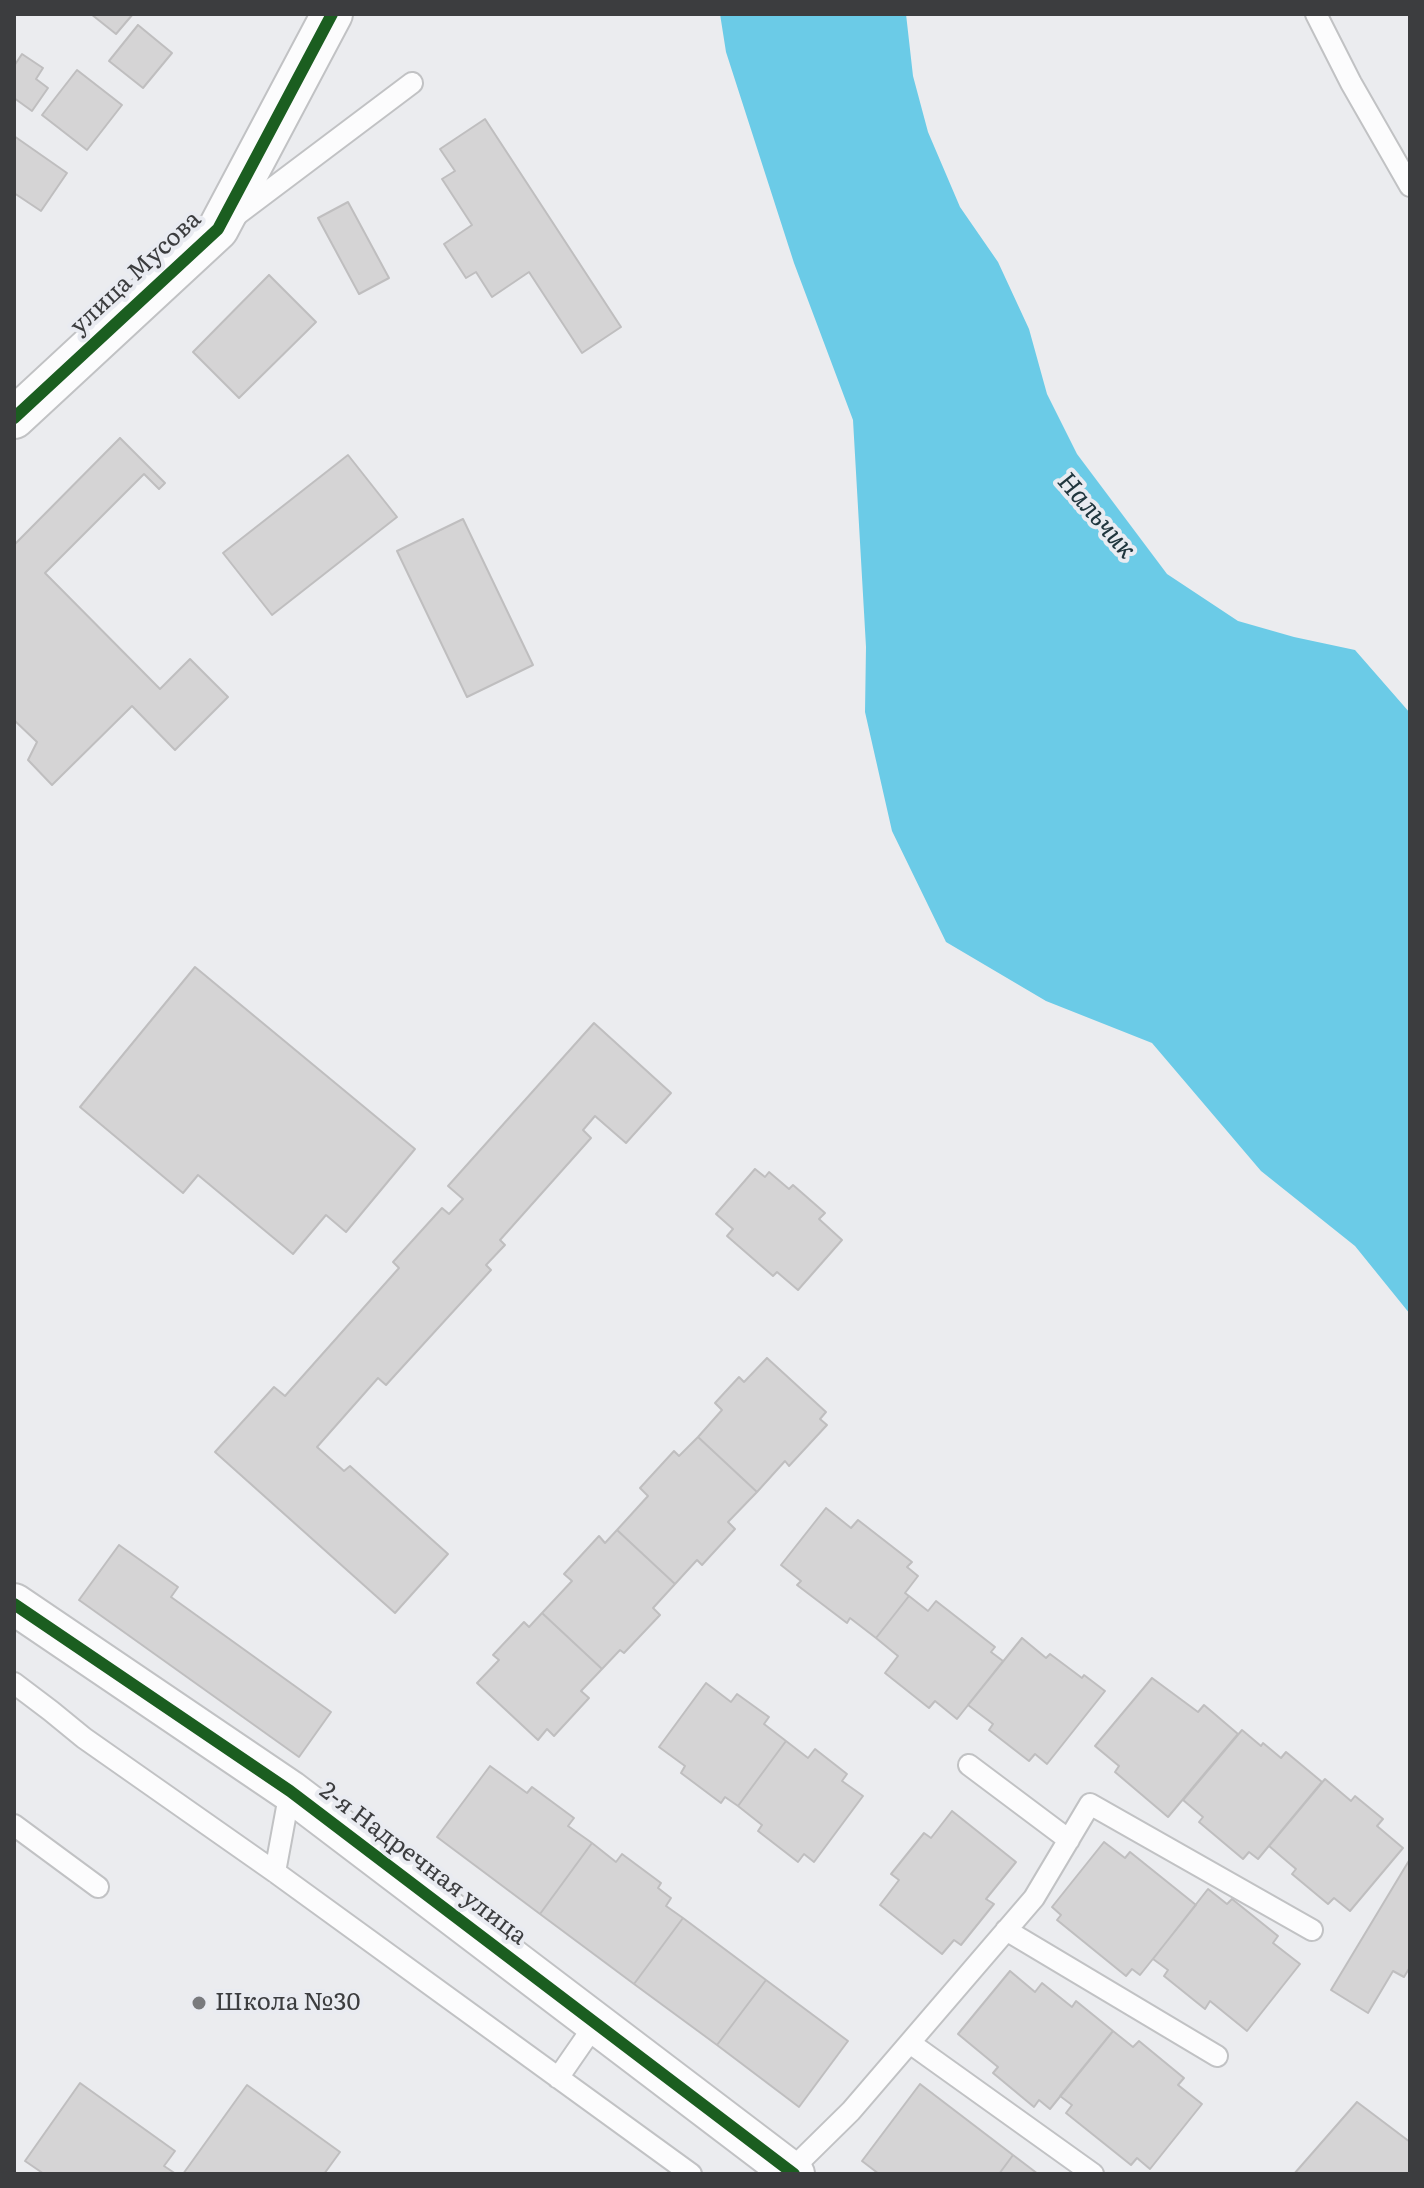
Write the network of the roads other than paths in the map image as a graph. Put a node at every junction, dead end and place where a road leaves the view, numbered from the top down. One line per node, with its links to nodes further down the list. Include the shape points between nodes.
1 (332, 14): 5 (street, улица Мусова)
2 (1316, 14): 4 (lane)
3 (412, 83): 5 (lane)
4 (1410, 186)
5 (218, 229): 6 (street, улица Мусова)
6 (14, 418)
7 (14, 1604): 10 (street, 2-я Надречная улица)
8 (14, 1683): 13 (lane)
9 (969, 1765): 12 (lane)
10 (290, 1791): 13 (lane); 17 (street, 2-я Надречная улица)
11 (14, 1825): 14 (lane)
12 (1069, 1840): 15 (lane, via 1034,1898); 16 (lane, via 1090,1804)
13 (275, 1872): 20 (lane)
14 (98, 1887)
15 (1006, 1930): 18 (lane); 19 (lane)
16 (1312, 1930)
17 (596, 2023): 20 (lane); 21 (street, 2-я Надречная улица)
18 (910, 2043): 21 (lane); 23 (lane)
19 (1217, 2056)
20 (558, 2078): 22 (lane)
21 (792, 2173)
22 (691, 2174)
23 (1093, 2174)

